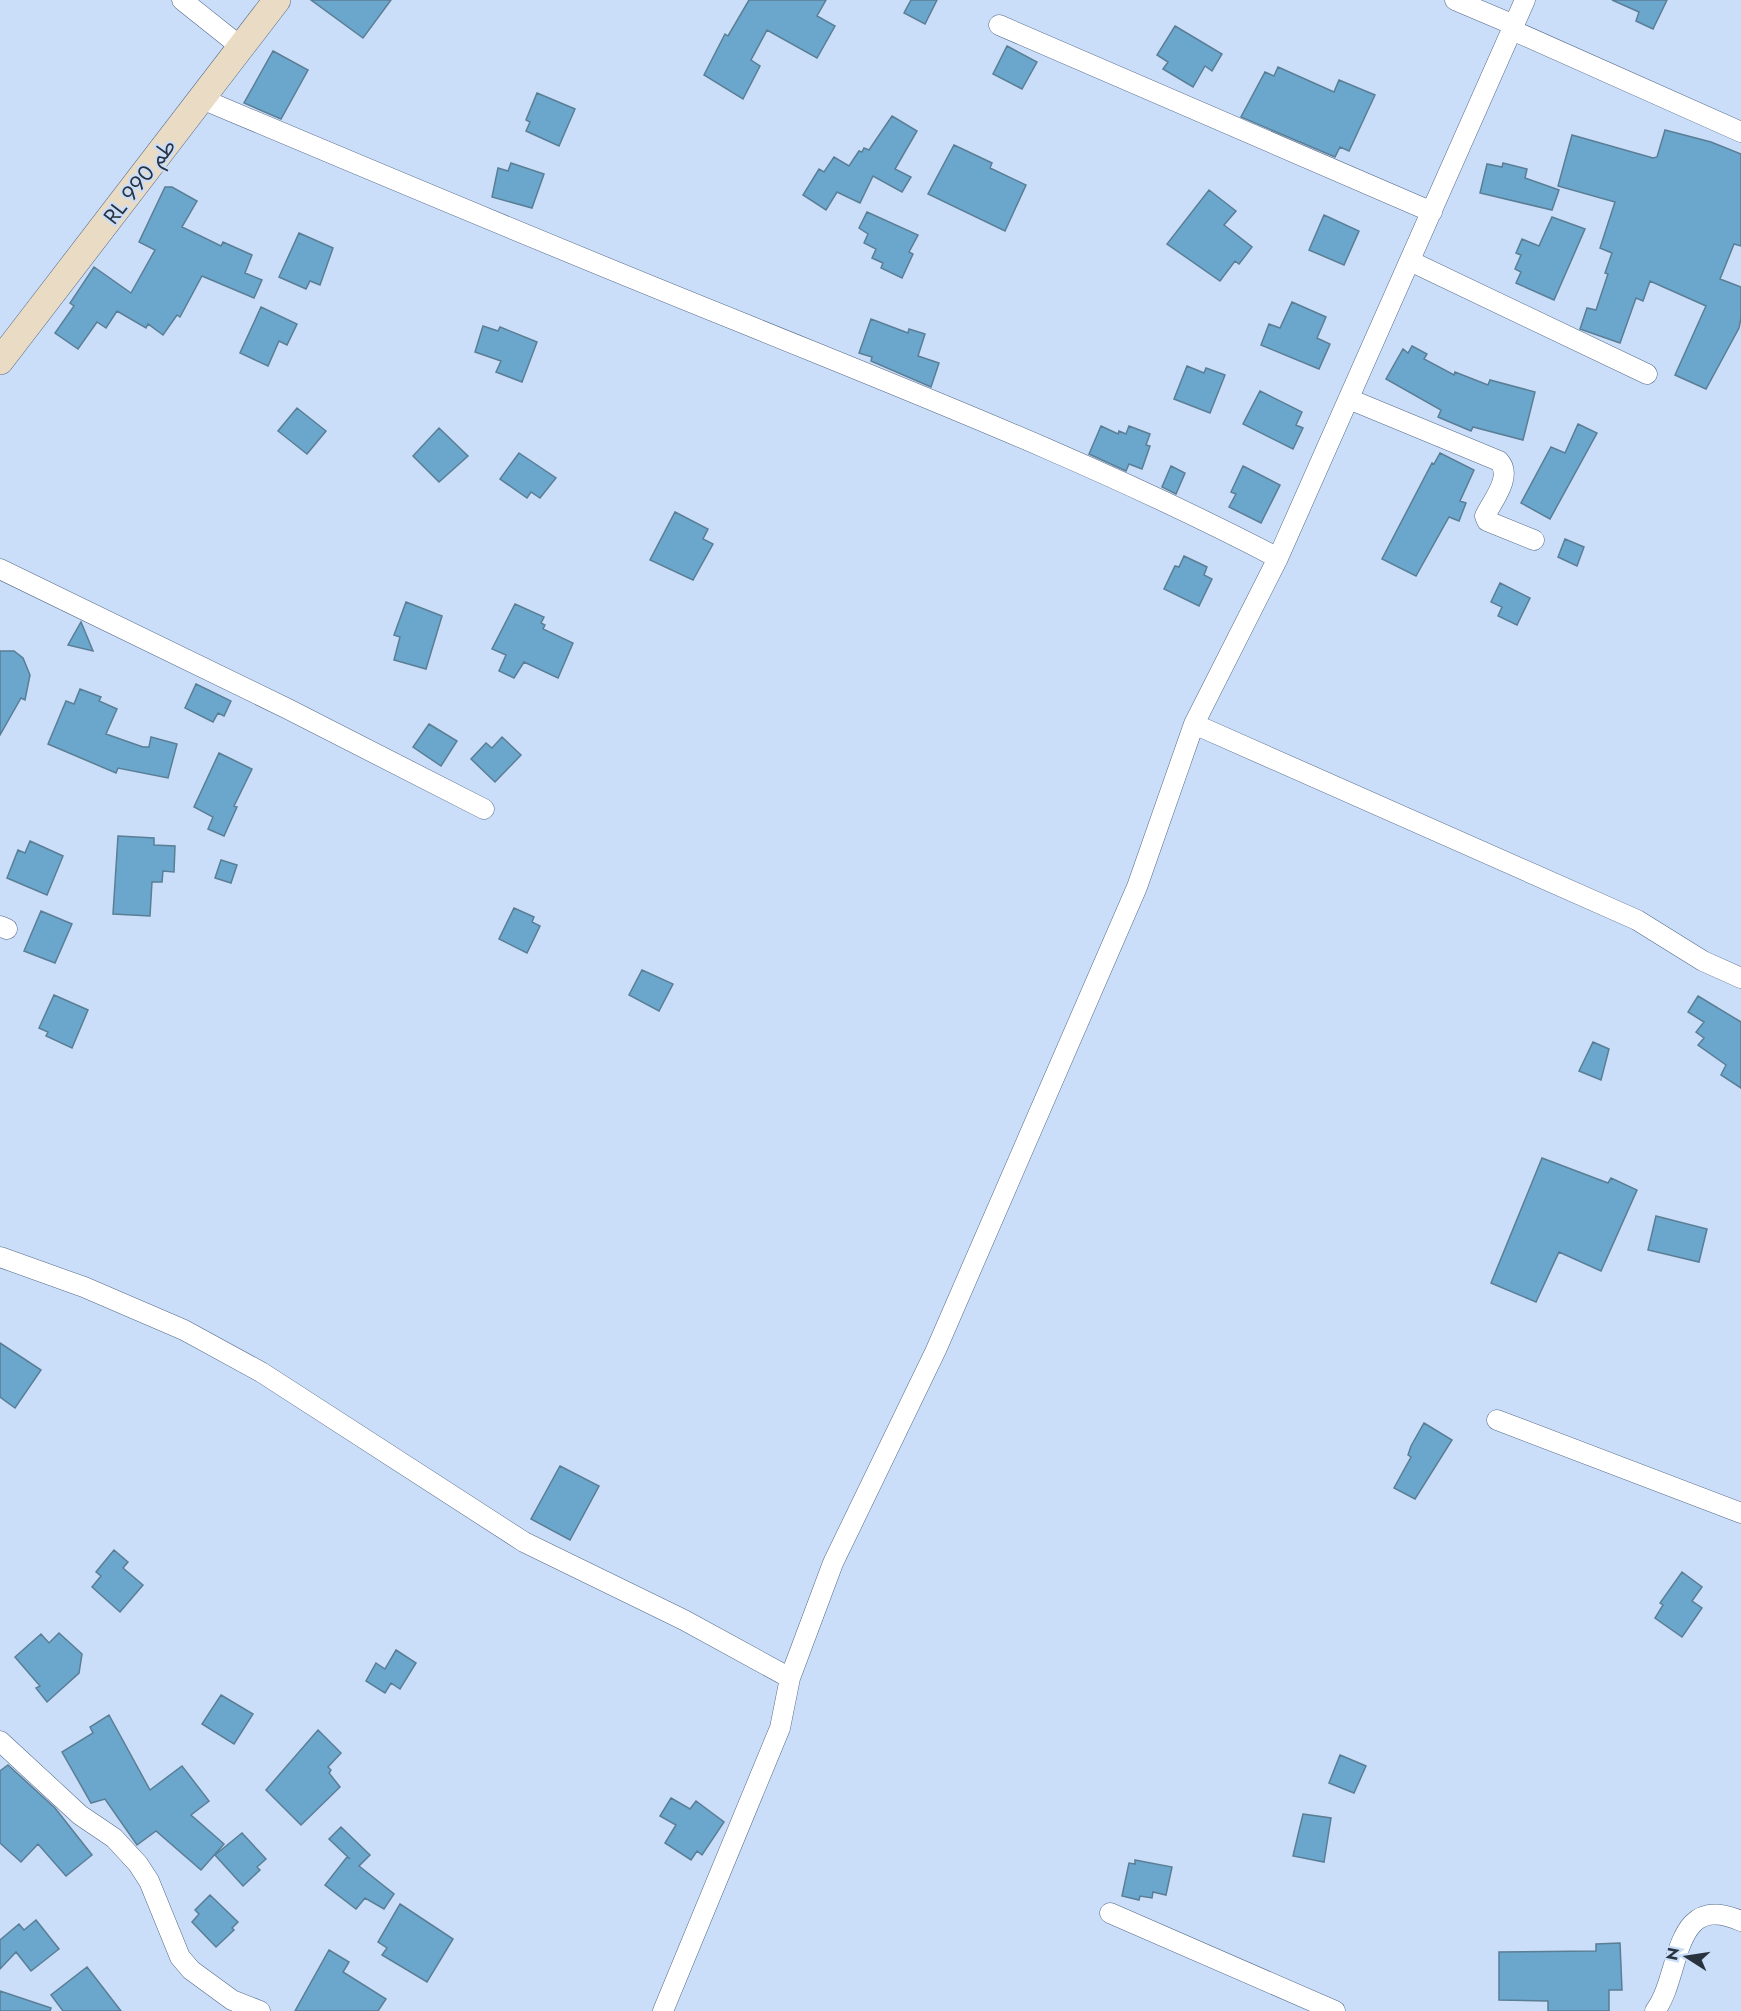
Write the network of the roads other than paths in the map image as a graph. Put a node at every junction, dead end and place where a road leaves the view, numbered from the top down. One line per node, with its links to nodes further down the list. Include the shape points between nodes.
1 (182, 0): 7 (street)
2 (277, 0): 7 (street, RL طم 990)
3 (1455, 0): 6 (street)
4 (1525, 0): 6 (street)
5 (999, 25): 10 (street)
6 (1513, 28): 9 (street); 10 (street)
7 (242, 47): 8 (street, RL طم 990)
8 (202, 99): 12 (street, RL طم 990); 16 (street, via 894,385 1162,500)
9 (1741, 132)
10 (1432, 212): 11 (street)
11 (1410, 261): 13 (street); 14 (street)
12 (0, 361)
13 (1647, 374)
14 (1349, 399): 15 (street, via 1499,460 1506,474 1485,516 1487,521); 16 (street)
15 (1534, 540)
16 (1278, 558): 18 (street)
17 (0, 569): 19 (street)
18 (1194, 724): 20 (street, via 1637,920 1703,961); 24 (street, via 1137,886 936,1350 833,1563)
19 (484, 808)
20 (1741, 978)
21 (0, 1257): 24 (street, via 84,1287 183,1330 261,1372 524,1542 684,1620)
22 (1497, 1420): 23 (street)
23 (1741, 1513)
24 (790, 1678): 29 (street, via 780,1728)
25 (0, 1741): 28 (street, via 80,1815 114,1838 138,1864 149,1881 180,1958 191,1970 232,2000)
26 (1110, 1913): 30 (street)
27 (1741, 1921): 31 (street, via 1712,1914 1693,1923 1680,1942 1664,1997)
28 (260, 2011)
29 (663, 2011)
30 (1335, 2011)
31 (1655, 2011)

